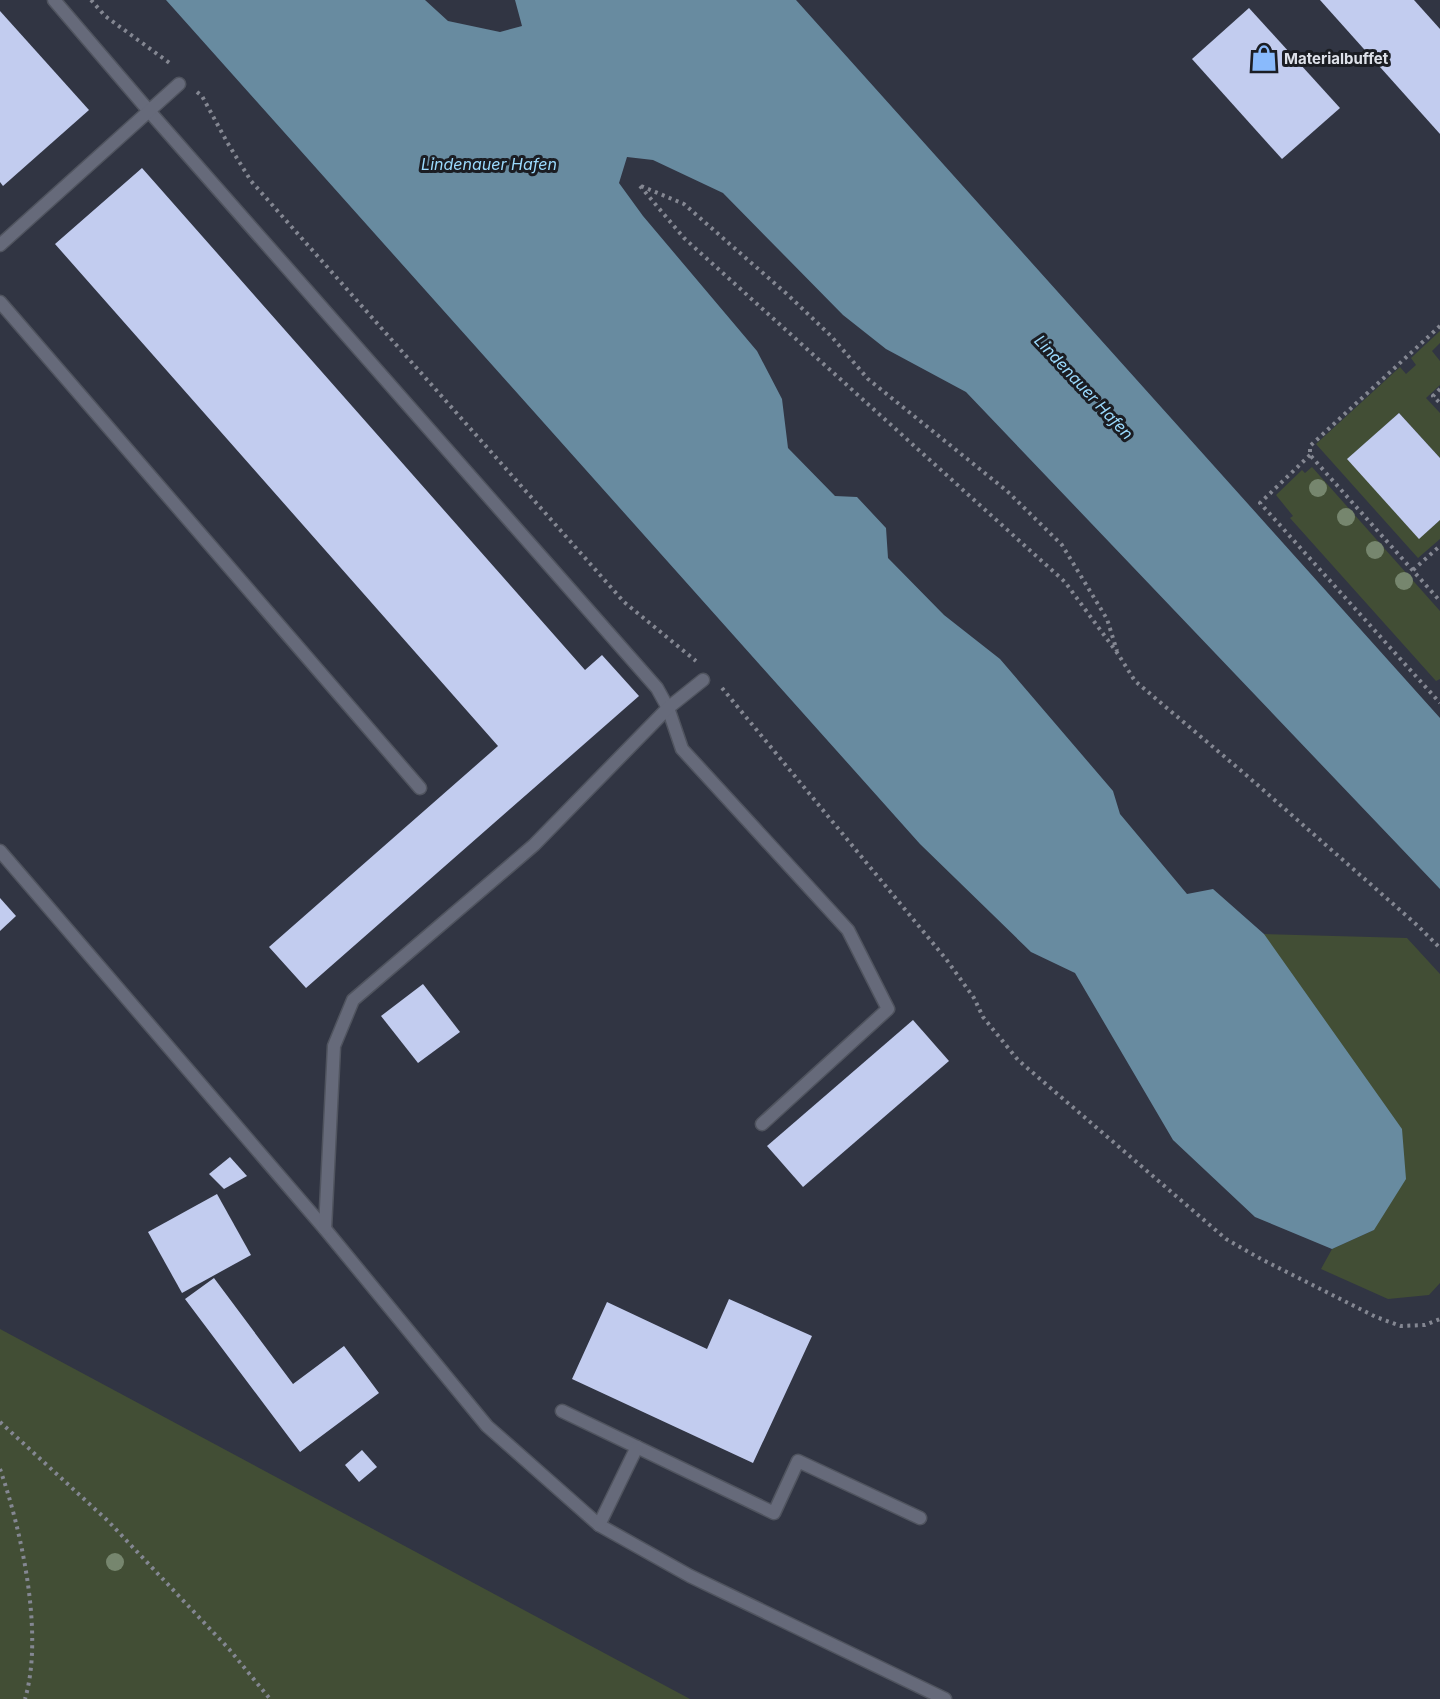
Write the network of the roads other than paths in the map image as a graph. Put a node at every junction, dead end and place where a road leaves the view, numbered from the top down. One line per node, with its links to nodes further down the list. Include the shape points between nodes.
1 (54, 0): 3 (lane)
2 (179, 78): 3 (lane)
3 (149, 111): 4 (lane); 7 (lane, via 657,688)
4 (0, 245)
5 (0, 302): 8 (lane)
6 (702, 680): 7 (lane)
7 (668, 708): 10 (lane, via 682,749 848,930 888,1010); 11 (lane, via 534,845 353,1000 334,1046)
8 (420, 788)
9 (0, 851): 11 (lane)
10 (762, 1124)
11 (325, 1229): 15 (lane, via 487,1426)
12 (562, 1412): 13 (lane)
13 (637, 1447): 14 (lane, via 774,1513 798,1461); 15 (lane)
14 (920, 1518)
15 (599, 1525): 16 (lane, via 690,1576)
16 (945, 1699)

